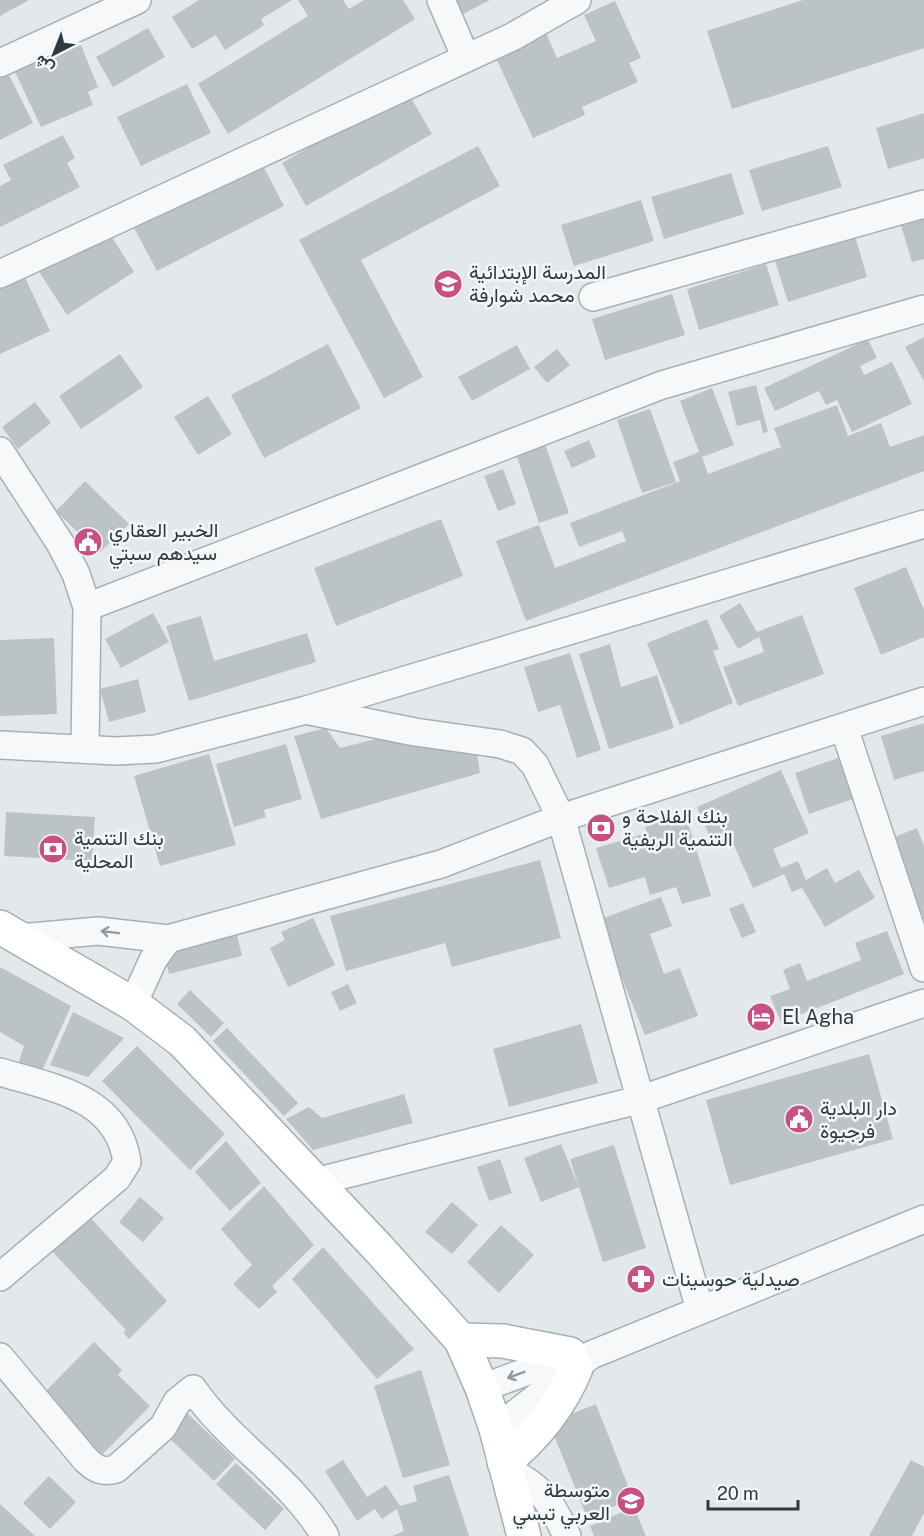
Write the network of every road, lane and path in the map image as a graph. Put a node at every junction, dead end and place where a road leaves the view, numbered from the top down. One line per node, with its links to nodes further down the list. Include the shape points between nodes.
1 (136, 0): 5 (street)
2 (441, 0): 4 (street)
3 (577, 0): 4 (street)
4 (466, 58): 7 (street)
5 (0, 63)
6 (924, 204): 8 (street)
7 (0, 274)
8 (593, 297)
9 (924, 309): 12 (street, via 662,385)
10 (0, 451): 12 (street, via 60,543)
11 (924, 524): 14 (street)
12 (87, 607): 17 (street)
13 (924, 701): 15 (street)
14 (306, 710): 17 (street, via 156,749); 18 (street, via 522,751 535,765)
15 (844, 728): 18 (street); 21 (street)
16 (0, 746): 17 (street)
17 (85, 749)
18 (561, 818): 20 (street, via 441,864); 25 (street)
19 (10, 932): 20 (street, one-way to 19, via 98,931); 23 (main road)
20 (168, 939): 23 (street, via 153,960)
21 (924, 968)
22 (924, 1003): 25 (street)
23 (133, 1004): 26 (main road, via 182,1041)
24 (0, 1072): 28 (street, via 79,1097 112,1121 125,1144 127,1162 117,1178)
25 (642, 1100): 26 (street); 29 (street)
26 (315, 1182): 30 (main road)
27 (924, 1219): 29 (street)
28 (0, 1277)
29 (700, 1310): 32 (street)
30 (461, 1340): 32 (main road, via 503,1341); 33 (main road)
31 (0, 1357): 36 (street, via 86,1460 107,1472 116,1469 163,1427 177,1402 193,1389 207,1409 300,1499)
32 (579, 1359): 33 (street, one-way to 33); 34 (street); 35 (main road, via 571,1380 543,1424)
33 (482, 1388): 34 (main road)
34 (496, 1429): 35 (main road)
35 (505, 1466): 37 (main road); 38 (street, via 549,1499)
36 (325, 1536)
37 (524, 1536)
38 (567, 1536)

